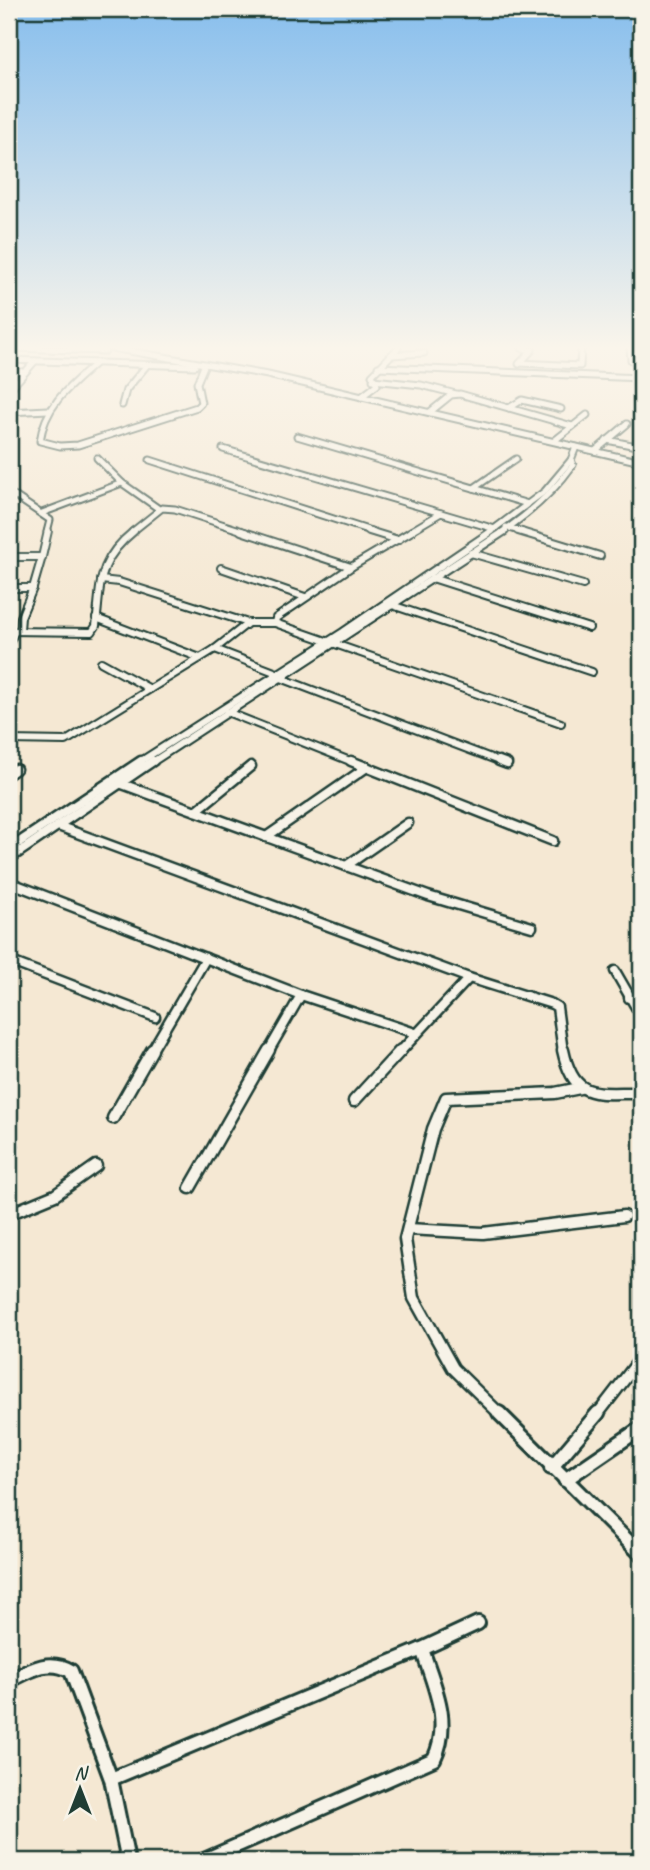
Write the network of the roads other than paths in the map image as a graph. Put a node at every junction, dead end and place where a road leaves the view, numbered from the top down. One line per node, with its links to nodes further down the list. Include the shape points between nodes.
1 (41, 435): 2 (street, via 40,441 60,446)
2 (108, 435)
3 (529, 435): 8 (street)
4 (561, 435): 8 (street)
5 (613, 435): 7 (street)
6 (298, 436): 19 (street)
7 (607, 440): 10 (street); 12 (street)
8 (554, 441): 9 (street)
9 (576, 447): 12 (street); 16 (street)
10 (641, 447)
11 (223, 449): 24 (street)
12 (595, 451): 17 (street)
13 (97, 458): 18 (street)
14 (516, 459): 19 (street)
15 (150, 460): 26 (street)
16 (571, 460): 21 (street); 25 (street, via 573,465 560,483)
17 (641, 462)
18 (122, 483): 22 (street); 23 (street)
19 (474, 488): 21 (street)
20 (9, 492): 23 (street)
21 (528, 504): 25 (street)
22 (159, 509): 31 (street, via 175,509); 34 (street, via 108,556)
23 (42, 513): 30 (street, via 51,525)
24 (441, 513): 25 (street); 26 (street)
25 (501, 529): 27 (street); 28 (street); 33 (street)
26 (398, 540): 31 (street)
27 (471, 553): 33 (street); 35 (street)
28 (600, 556)
29 (9, 557): 30 (street)
30 (42, 557): 36 (street)
31 (351, 567): 38 (street)
32 (221, 568): 38 (street)
33 (429, 577): 39 (street); 43 (street)
34 (101, 580): 40 (street); 41 (street)
35 (583, 585)
36 (33, 587): 37 (street); 44 (street)
37 (9, 588)
38 (305, 597): 42 (street)
39 (390, 604): 45 (street); 46 (street); 51 (street)
40 (96, 618): 44 (street, via 95,630 88,633); 49 (street)
41 (248, 623): 42 (street); 48 (street)
42 (275, 623): 45 (street)
43 (589, 628)
44 (15, 631): 47 (street)
45 (328, 641): 46 (street); 52 (street)
46 (337, 643): 52 (street); 55 (street)
47 (9, 644)
48 (215, 649): 49 (street); 52 (street)
49 (200, 658): 53 (street)
50 (101, 662): 53 (street)
51 (592, 673)
52 (279, 675): 54 (street); 57 (street); 60 (street)
53 (150, 689): 56 (street, via 66,741)
54 (227, 712): 59 (street); 61 (street)
55 (561, 723)
56 (9, 740)
57 (508, 764)
58 (251, 766): 63 (street)
59 (367, 767): 66 (street); 67 (street)
60 (126, 771): 61 (street); 68 (street)
61 (135, 775): 62 (street)
62 (122, 784): 63 (street); 65 (street)
63 (196, 811): 66 (street)
64 (408, 823): 70 (street)
65 (58, 826): 68 (street); 76 (street)
66 (266, 836): 70 (street)
67 (553, 841)
68 (16, 848): 69 (street)
69 (9, 859)
70 (346, 866): 72 (street)
71 (9, 882): 73 (street)
72 (532, 927)
73 (206, 958): 77 (street); 86 (street)
74 (9, 961): 81 (street)
75 (615, 971): 79 (street)
76 (469, 978): 82 (street); 83 (street, via 557,1007 567,1066)
77 (301, 995): 82 (street); 88 (street)
78 (641, 997): 79 (street)
79 (629, 998): 80 (street)
80 (641, 1016)
81 (155, 1017)
82 (415, 1033): 85 (street)
83 (580, 1088): 84 (street); 91 (street, via 446,1098 433,1129)
84 (641, 1093)
85 (354, 1101)
86 (113, 1118)
87 (96, 1166): 89 (street, via 39,1206)
88 (190, 1188)
89 (9, 1214)
90 (624, 1216): 91 (street, via 483,1233)
91 (408, 1229): 94 (street, via 405,1239 414,1298 453,1368)
92 (641, 1358): 94 (street)
93 (641, 1428): 95 (street)
94 (551, 1468): 95 (street)
95 (565, 1480): 96 (street)
96 (641, 1554)
97 (478, 1623): 98 (street)
98 (422, 1649): 100 (street); 102 (street, via 444,1718 442,1747 434,1759)
99 (9, 1681): 100 (street, via 50,1664 62,1664 71,1671)
100 (111, 1779): 101 (street)
101 (128, 1861)
102 (202, 1861)

